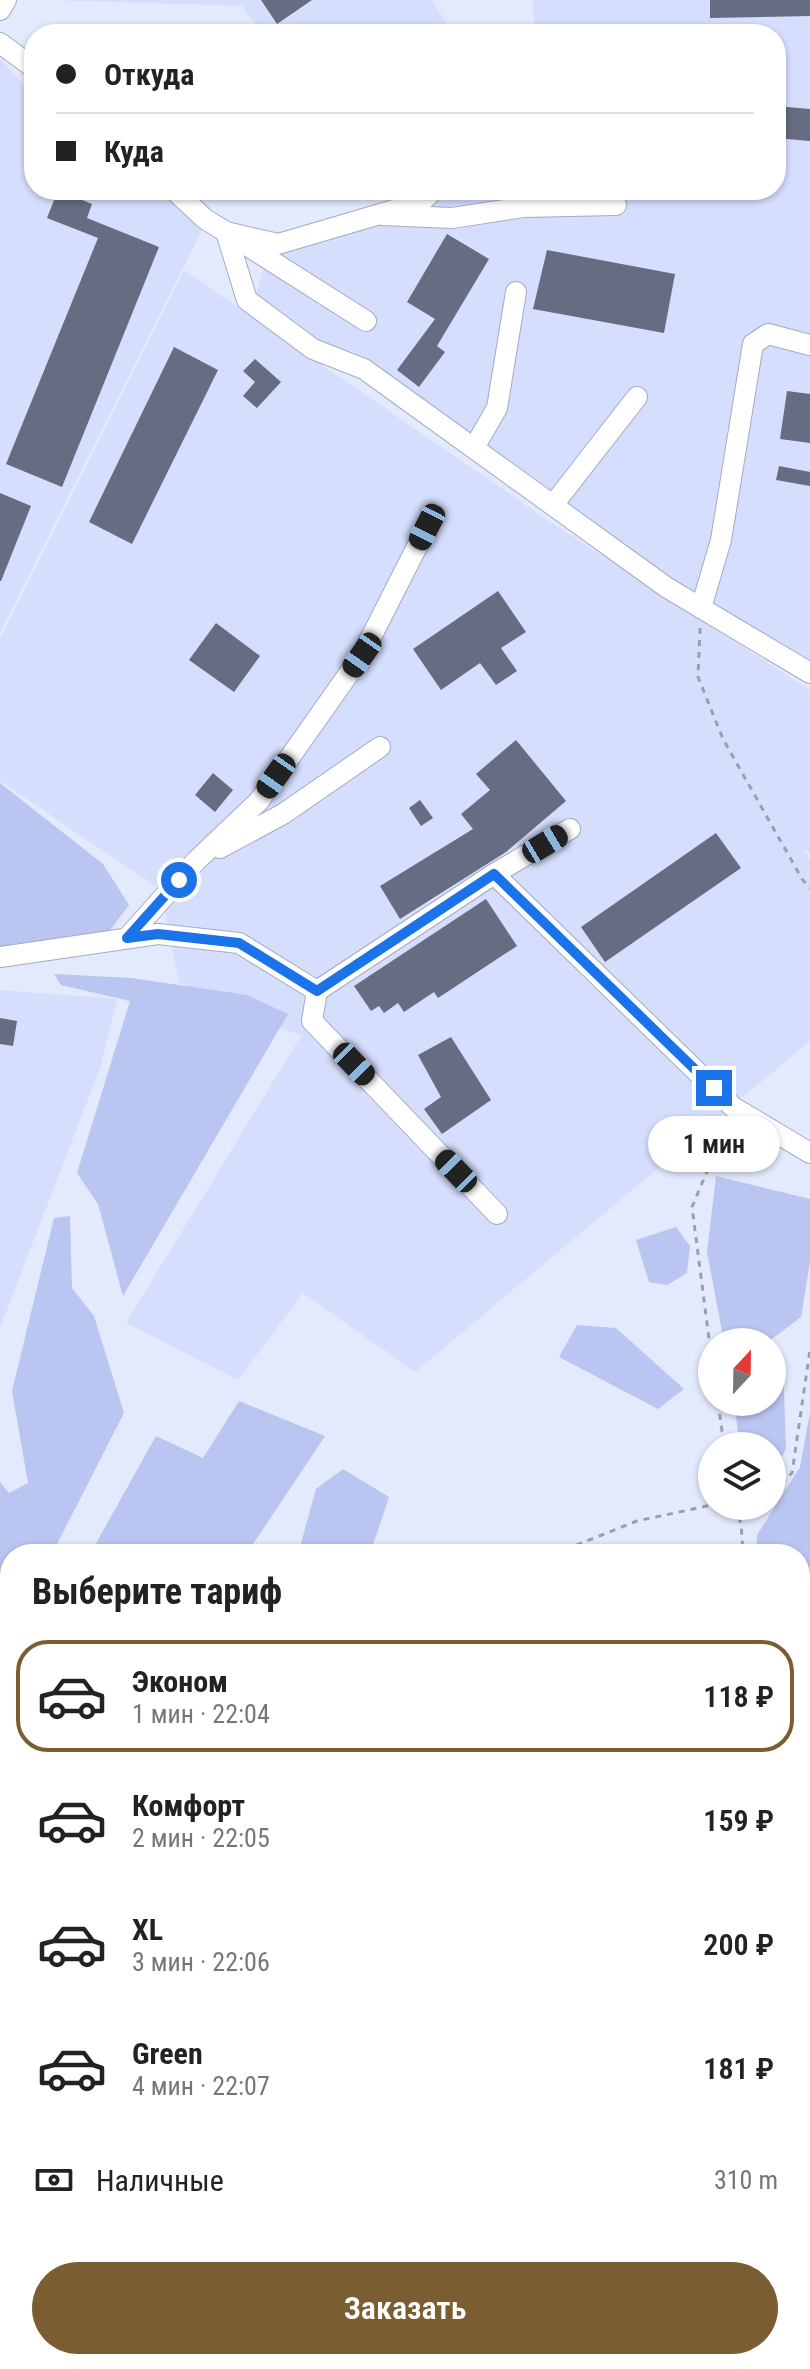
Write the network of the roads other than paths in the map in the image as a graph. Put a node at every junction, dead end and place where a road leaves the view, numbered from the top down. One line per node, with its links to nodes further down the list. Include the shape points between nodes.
1 (6, 0): 2 (street)
2 (0, 10)
3 (0, 43): 4 (street)
4 (24, 61)
5 (185, 200): 9 (street)
6 (423, 200): 8 (street)
7 (616, 205): 8 (street, via 523,207 452,218)
8 (382, 215): 9 (street, via 278,244)
9 (226, 232): 11 (street); 14 (street, via 247,300 313,349 364,369)
10 (516, 292): 14 (street, via 497,408)
11 (366, 321)
12 (810, 345): 17 (street, via 768,334 753,344 721,540)
13 (637, 397): 15 (street)
14 (474, 448): 15 (street)
15 (553, 505): 17 (street)
16 (427, 527): 21 (street, via 362,655 259,801)
17 (701, 608): 18 (street)
18 (810, 673)
19 (380, 747): 21 (street, via 283,814)
20 (570, 829): 22 (street)
21 (196, 861): 23 (street)
22 (494, 874): 25 (street); 26 (street, via 733,1107)
23 (127, 938): 24 (street); 25 (street, via 158,934 239,943)
24 (0, 957)
25 (317, 991): 27 (street, via 312,1021)
26 (810, 1153)
27 (497, 1214)

